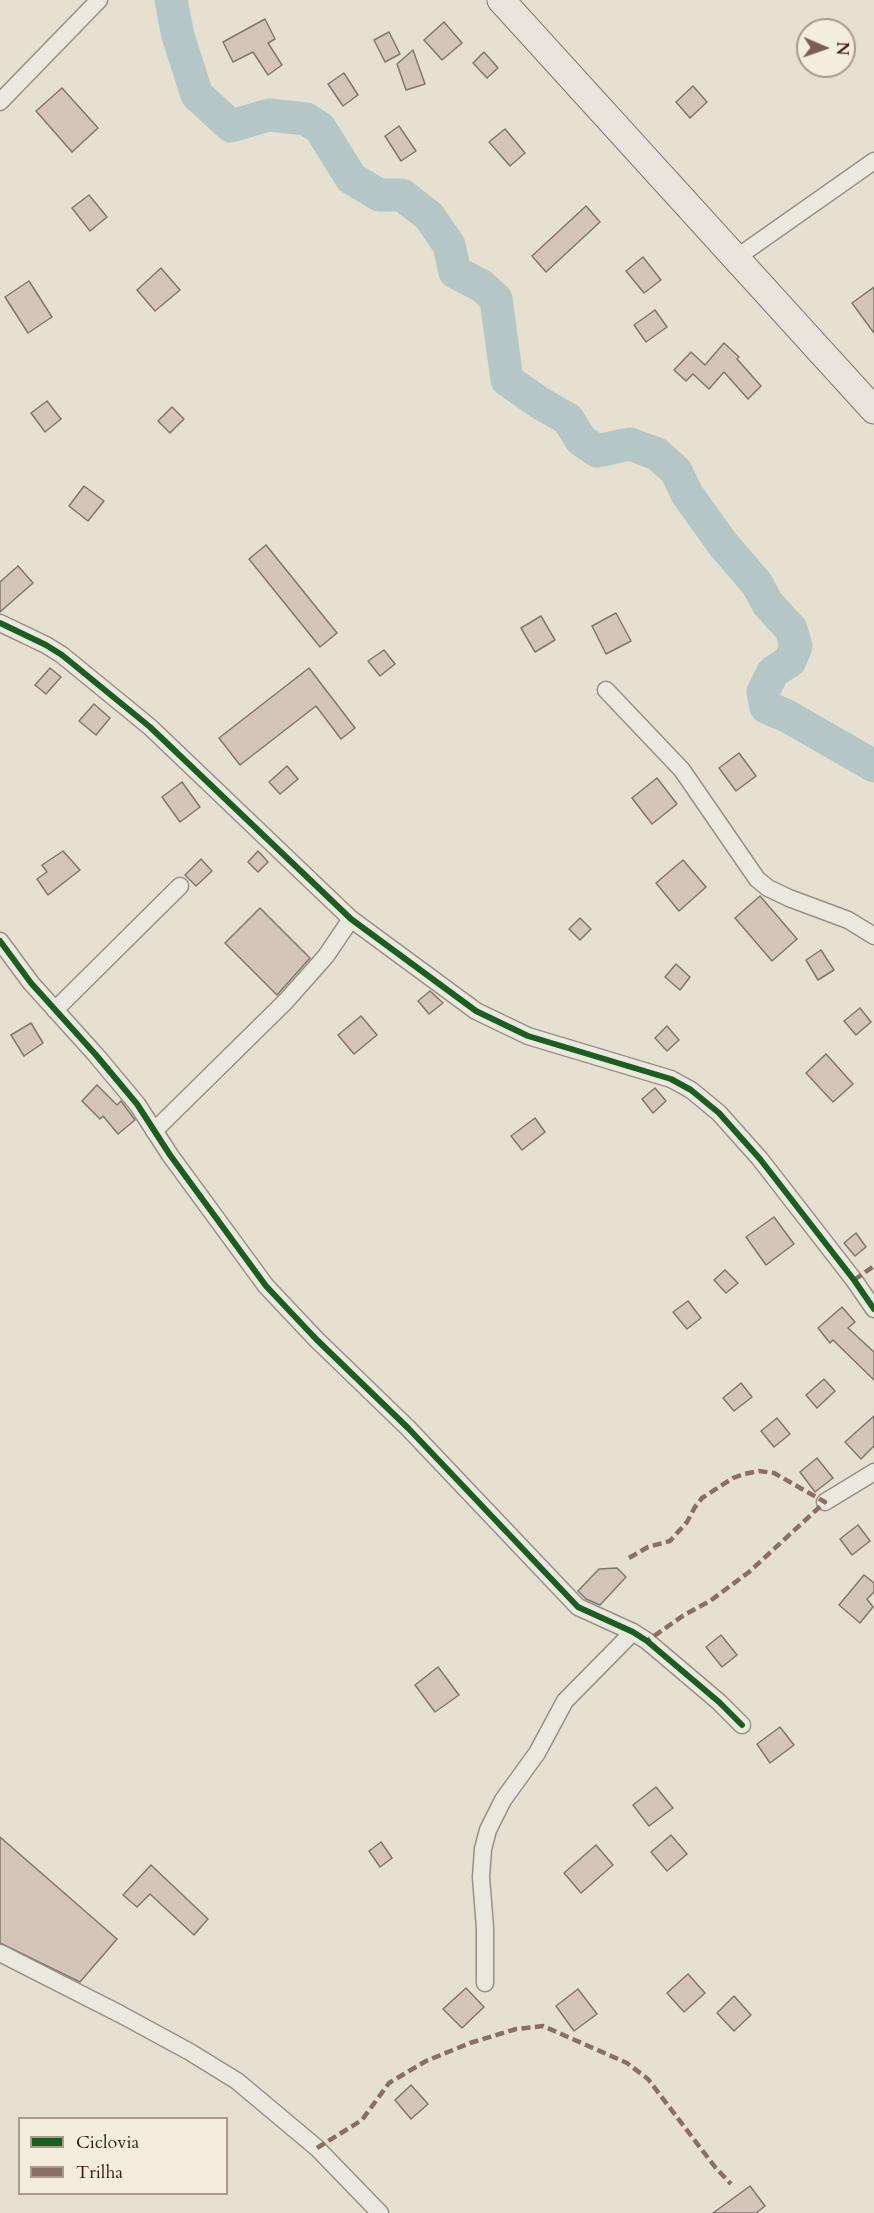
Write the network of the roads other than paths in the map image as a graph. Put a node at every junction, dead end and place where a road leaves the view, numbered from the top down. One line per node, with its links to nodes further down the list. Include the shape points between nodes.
1 (99, 0): 3 (street)
2 (501, 0): 5 (main road)
3 (0, 102)
4 (874, 161): 5 (street)
5 (736, 258): 6 (main road)
6 (874, 410)
7 (0, 623): 10 (street, via 62,655 150,727)
8 (606, 690): 11 (street, via 682,770 757,879 768,888 848,920)
9 (180, 886): 13 (street)
10 (351, 919): 14 (street, via 326,956 286,1001); 15 (street, via 494,1021 528,1036 671,1079 691,1090 719,1113 760,1159)
11 (874, 936)
12 (0, 941): 13 (street)
13 (55, 1010): 14 (street, via 136,1104)
14 (154, 1131): 18 (street, via 266,1286 316,1339 408,1428 578,1607)
15 (874, 1309)
16 (874, 1472): 17 (street)
17 (825, 1502)
18 (633, 1632): 19 (street); 21 (street, via 565,1701 488,1830 481,1877)
19 (742, 1725)
20 (0, 1953): 22 (street, via 120,2014 237,2081 317,2148)
21 (485, 1983)
22 (380, 2213)

